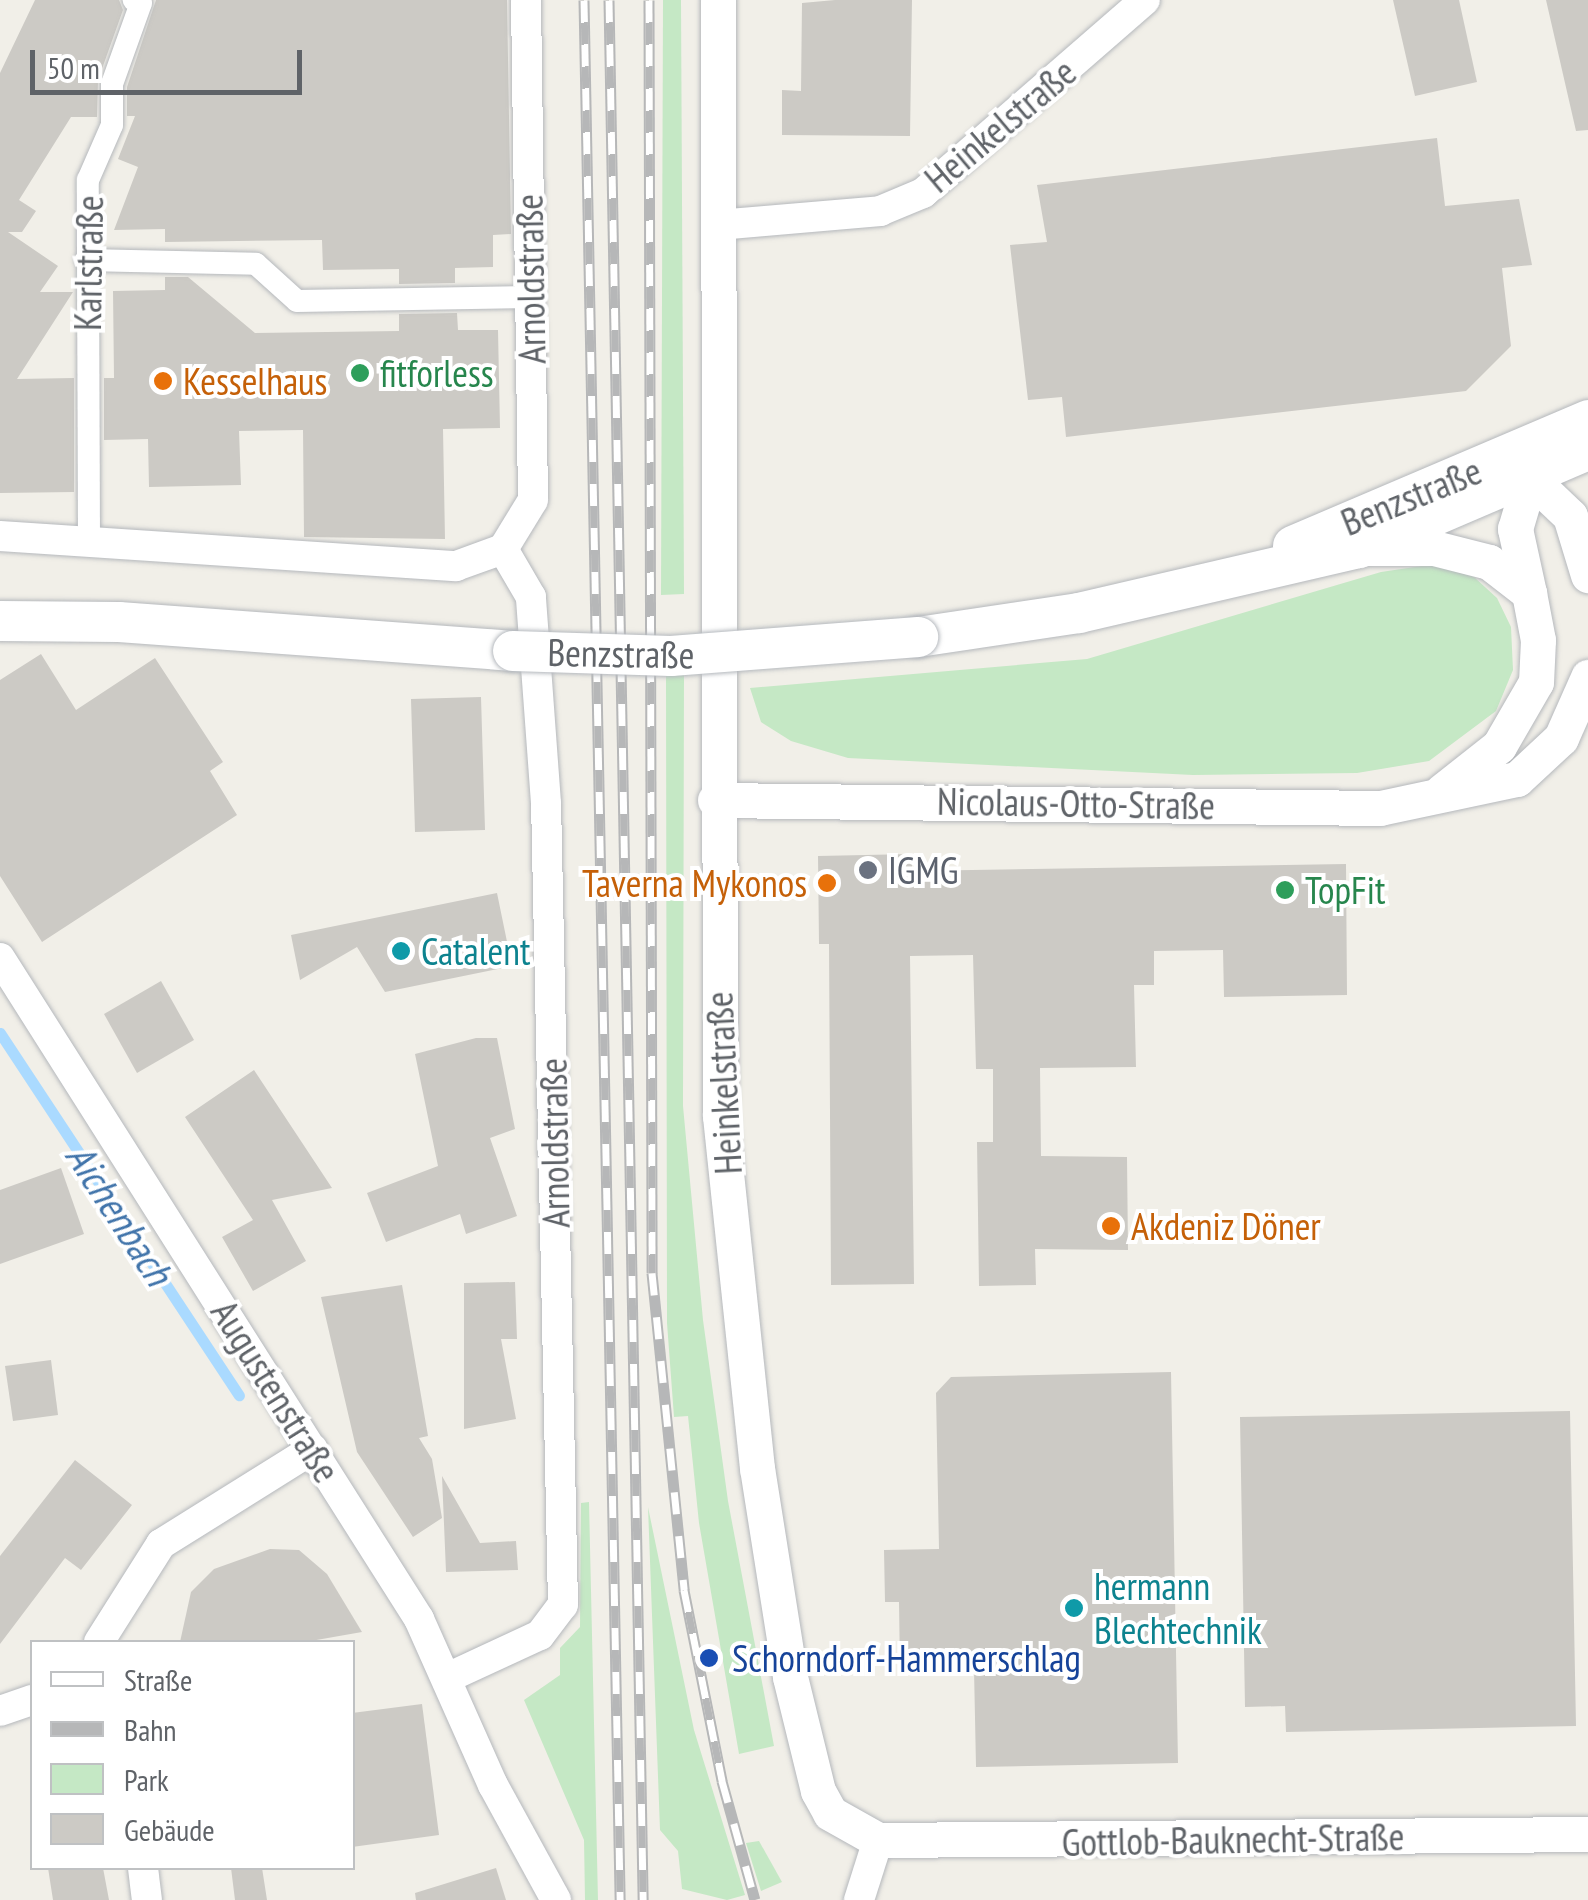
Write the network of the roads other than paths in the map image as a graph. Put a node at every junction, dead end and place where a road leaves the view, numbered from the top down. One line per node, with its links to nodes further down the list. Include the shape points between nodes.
1 (526, 0): 7 (street, Arnoldstraße)
2 (718, 0): 5 (street, Heinkelstraße)
3 (1145, 0): 5 (street, Heinkelstraße, via 923,193 880,211)
4 (139, 1): 6 (street, Karlstraße, via 112,84 112,126 88,180)
5 (718, 224): 21 (street, Heinkelstraße)
6 (86, 260): 7 (street, via 256,264 297,301); 12 (street, Karlstraße)
7 (530, 297): 14 (street, Arnoldstraße, via 533,500)
8 (1588, 420): 15 (main road, Benzstraße)
9 (1588, 450): 10 (main road, Benzstraße)
10 (1530, 478): 13 (main road, Benzstraße); 16 (street, via 1570,516); 17 (street, Nicolaus-Otto-Straße, via 1515,529)
11 (0, 536): 12 (street)
12 (89, 541): 14 (street, via 456,566)
13 (1360, 548): 15 (main road, Benzstraße); 17 (street, via 1434,548 1490,562)
14 (503, 549): 25 (street, Arnoldstraße, via 531,597 546,803 563,1605 540,1635)
15 (1236, 573): 18 (main road, Benzstraße, bridge, via 1080,613 918,637 670,656)
16 (1588, 575)
17 (1529, 593): 20 (street, Nicolaus-Otto-Straße, via 1538,640 1536,682 1499,746)
18 (0, 620)
19 (1588, 677): 20 (street, Nicolaus-Otto-Straße, via 1561,738 1518,779)
20 (1435, 796): 21 (street, Nicolaus-Otto-Straße, via 1380,808)
21 (715, 800): 29 (street, Heinkelstraße, via 720,1116 760,1486 790,1677 818,1790 830,1813)
22 (0, 958): 23 (street, Augustenstraße)
23 (313, 1449): 24 (street, via 161,1544); 25 (street, Augustenstraße, via 419,1619)
24 (101, 1640)
25 (447, 1678): 32 (street, Augustenstraße, via 493,1785)
26 (30, 1701): 27 (street)
27 (0, 1711)
28 (1588, 1834): 29 (street, Gottlob-Bauknecht-Straße)
29 (878, 1840): 33 (street)
30 (143, 1870): 31 (street)
31 (147, 1900)
32 (556, 1900)
33 (859, 1900)

